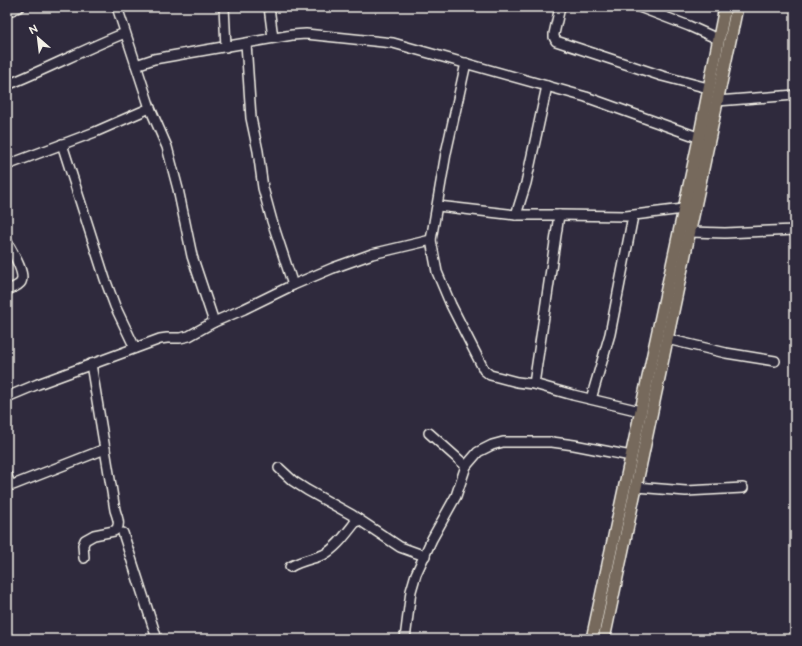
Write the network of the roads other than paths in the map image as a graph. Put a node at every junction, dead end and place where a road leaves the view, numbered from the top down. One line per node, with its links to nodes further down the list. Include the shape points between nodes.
1 (19, 7): 9 (street)
2 (117, 7): 10 (street)
3 (224, 7): 14 (street)
4 (269, 7): 11 (street)
5 (560, 7): 19 (street, via 554,34 556,41 662,76)
6 (639, 7): 12 (street)
7 (725, 7): 12 (main road)
8 (737, 7): 21 (main road)
9 (7, 12)
10 (125, 33): 16 (street); 17 (street)
11 (273, 38): 13 (street); 15 (street, via 306,34 393,43)
12 (718, 39): 19 (main road)
13 (246, 43): 14 (street); 35 (street, via 251,118 263,188)
14 (226, 47): 16 (street)
15 (466, 63): 18 (street); 26 (street, via 446,153)
16 (136, 64): 22 (street)
17 (7, 86)
18 (547, 86): 23 (street, via 586,97); 28 (street, via 526,183)
19 (708, 88): 23 (main road)
20 (795, 95): 21 (street)
21 (717, 101): 23 (main road)
22 (150, 108): 24 (street); 37 (street, via 167,147 192,256)
23 (704, 140): 27 (main road); 32 (main road)
24 (62, 144): 25 (street); 39 (street, via 105,279)
25 (7, 166)
26 (438, 206): 28 (street); 33 (street)
27 (683, 209): 30 (street); 45 (main road)
28 (516, 215): 29 (street)
29 (559, 216): 30 (street); 42 (street)
30 (633, 216): 44 (street, via 610,334)
31 (795, 230): 32 (street)
32 (690, 232): 38 (main road)
33 (432, 240): 35 (street, via 372,254); 42 (street, via 437,272 484,370 490,375)
34 (7, 242): 36 (street, via 22,275 18,285)
35 (293, 285): 37 (street)
36 (7, 290)
37 (214, 322): 39 (street, via 189,336 160,339)
38 (667, 339): 40 (street); 52 (main road)
39 (135, 348): 41 (street)
40 (775, 361)
41 (91, 364): 43 (street); 47 (street)
42 (534, 384): 44 (street)
43 (7, 397)
44 (591, 399): 45 (street)
45 (640, 411): 48 (main road)
46 (429, 433): 49 (street)
47 (105, 449): 51 (street, via 13,485); 57 (street, via 119,525 117,530 94,535 85,540)
48 (631, 456): 49 (street, via 552,442 503,442 478,452); 61 (main road)
49 (466, 466): 56 (street, via 456,496)
50 (279, 468): 54 (street, via 293,481)
51 (7, 476)
52 (636, 487): 53 (street, via 686,491); 62 (main road)
53 (743, 488)
54 (358, 519): 56 (street, via 400,547); 58 (street, via 343,538 324,554)
55 (123, 533): 59 (street)
56 (425, 556): 60 (street, via 411,591)
57 (84, 558)
58 (290, 567)
59 (156, 639)
60 (405, 639)
61 (592, 639)
62 (604, 639)

